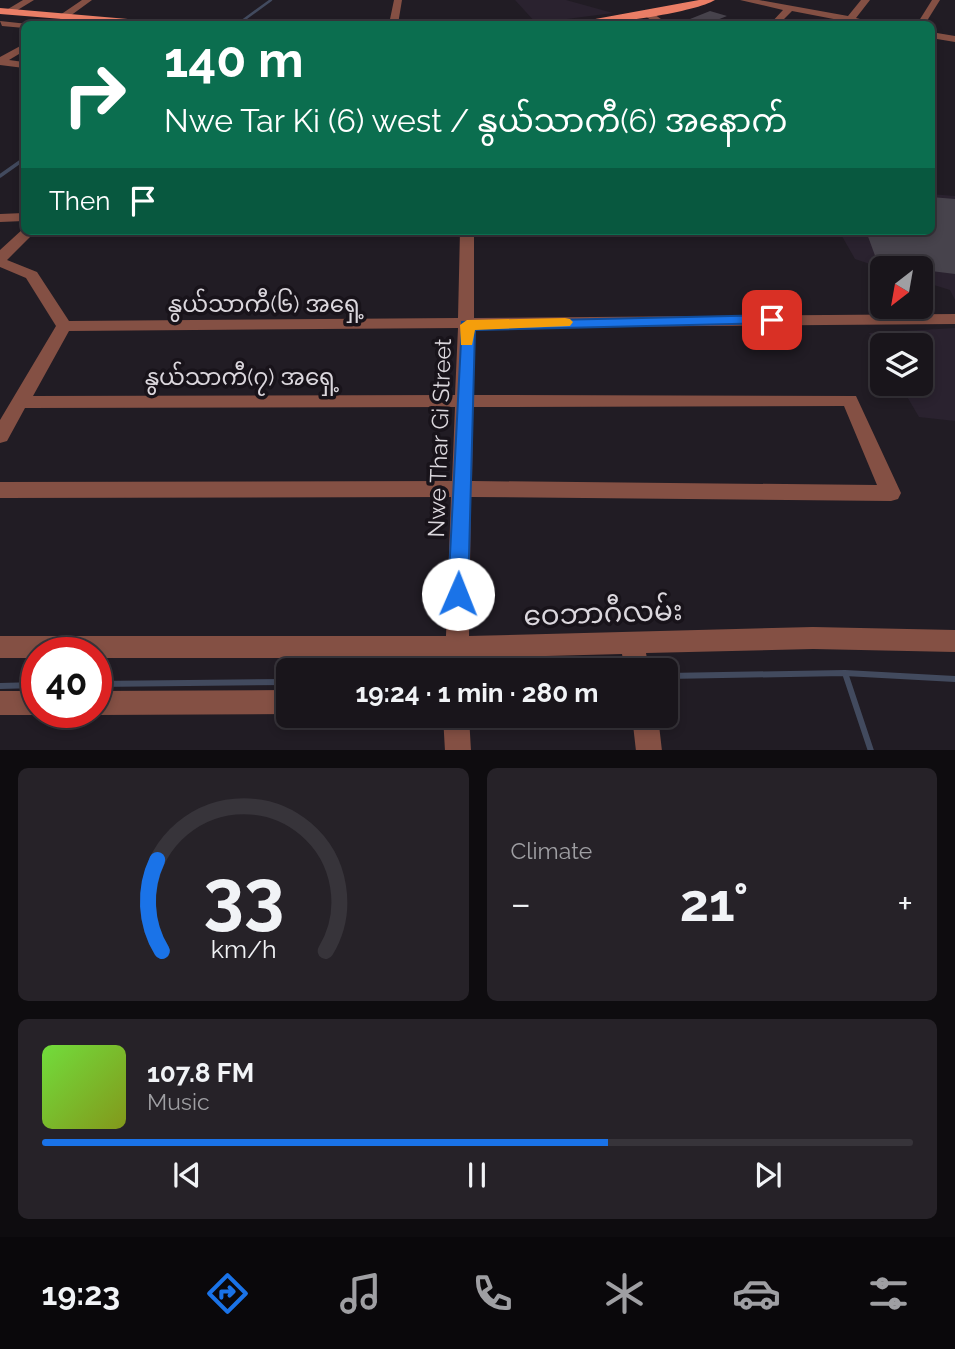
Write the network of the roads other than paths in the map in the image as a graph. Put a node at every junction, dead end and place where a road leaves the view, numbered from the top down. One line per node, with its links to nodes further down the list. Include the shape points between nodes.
1 (30, 0): 9 (street)
2 (88, 0): 12 (street)
3 (398, 0): 14 (street)
4 (711, 0): 11 (main road)
5 (744, 0): 8 (street)
6 (866, 0): 19 (street)
7 (936, 0): 20 (street)
8 (789, 9): 17 (street); 18 (street)
9 (4, 12): 10 (main road)
10 (21, 13): 12 (main road); 21 (street)
11 (648, 14): 15 (main road); 16 (street)
12 (66, 20): 13 (main road)
13 (86, 21)
14 (394, 21)
15 (596, 21)
16 (658, 21)
17 (777, 21)
18 (843, 21)
19 (849, 21)
20 (923, 21)
21 (1, 24): 22 (street)
22 (21, 25)
23 (935, 36): 24 (street)
24 (955, 39)
25 (21, 49): 26 (street)
26 (0, 62): 27 (street)
27 (21, 65)
28 (21, 217): 29 (street)
29 (0, 218)
30 (25, 235): 32 (street)
31 (467, 235): 34 (street, Nwe Thar Gi Street)
32 (0, 260): 35 (street, via 32,275)
33 (955, 319): 34 (street, နွယ်သာကီ(၆) အရှေ့)
34 (467, 325): 35 (street, နွယ်သာကီ(၆) အရှေ့); 36 (street, Nwe Thar Gi Street)
35 (64, 326): 37 (street)
36 (463, 400): 37 (street, နွယ်သာကီ(၇) အရှေ့); 39 (street, Nwe Thar Gi Street); 39 (street, နွယ်သာကီ(၇) အရှေ့, via 850,400 891,493)
37 (20, 402): 38 (street)
38 (0, 436)
39 (460, 489): 40 (street); 45 (street, Nwe Thar Gi Street)
40 (0, 490)
41 (632, 641): 42 (street, ဝေဘာဂီလမ်း); 46 (street, ဝေဘာဂီလမ်း); 47 (street)
42 (955, 641)
43 (0, 647): 44 (street, ဝေဘာဂီလမ်း)
44 (420, 658)
45 (458, 658)
46 (468, 658)
47 (635, 658)
48 (276, 702): 51 (street)
49 (0, 703): 50 (street)
50 (21, 703)
51 (112, 703)
52 (457, 728): 54 (street)
53 (646, 728): 55 (street)
54 (458, 750)
55 (649, 750)

